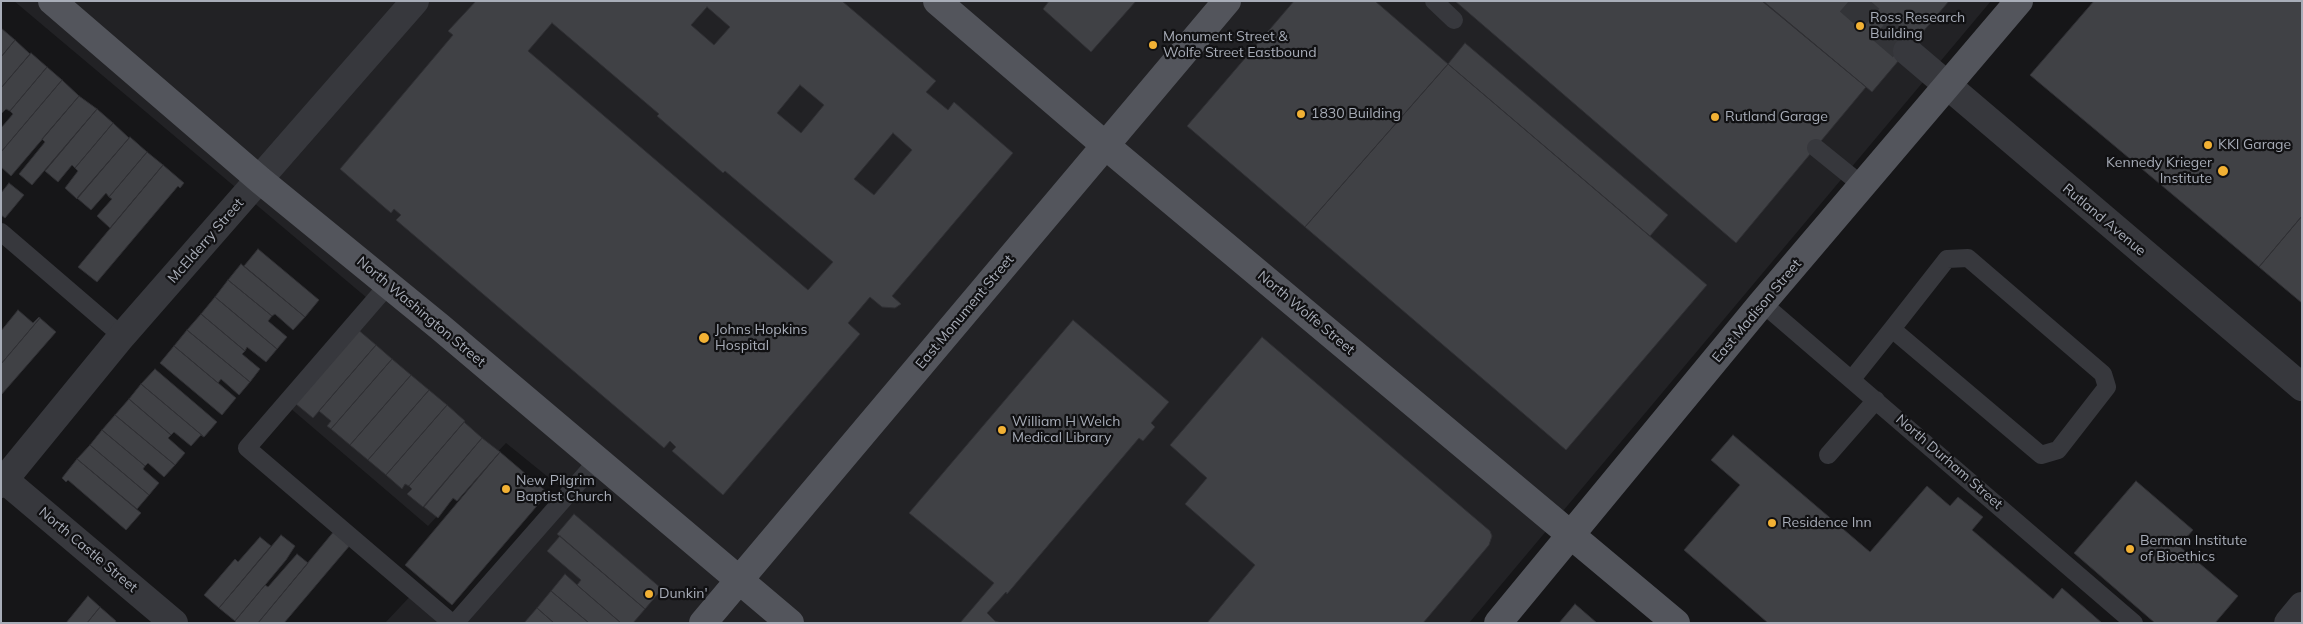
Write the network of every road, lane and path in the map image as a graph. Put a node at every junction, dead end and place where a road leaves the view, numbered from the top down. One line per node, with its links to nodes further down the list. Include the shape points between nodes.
1 (52, 1): 12 (main road, North Washington Street)
2 (415, 1): 12 (street, McElderry Street)
3 (938, 1): 10 (main road, North Wolfe Street)
4 (1227, 1): 10 (main road, East Monument Street)
5 (1434, 1): 7 (lane)
6 (2019, 1): 9 (main road, East Madison Street)
7 (1454, 20)
8 (1906, 51): 9 (street, Rutland Avenue)
9 (1946, 86): 13 (main road, East Madison Street); 20 (street, Rutland Avenue)
10 (1106, 146): 25 (main road, North Wolfe Street); 26 (main road, East Monument Street)
11 (1816, 148): 13 (lane)
12 (260, 180): 15 (main road, North Washington Street); 18 (street, McElderry Street)
13 (1863, 186): 16 (main road, East Madison Street)
14 (1, 232): 18 (lane)
15 (388, 285): 23 (main road, North Washington Street); 29 (lane, via 247,448)
16 (1762, 303): 19 (lane, North Durham Street); 25 (main road, East Madison Street)
17 (1892, 329): 17 (lane, via 2041,455 2058,450 2107,387 2103,374 1968,258 1948,259); 19 (lane)
18 (122, 336): 24 (street, McElderry Street)
19 (1852, 379): 21 (lane, North Durham Street)
20 (2302, 387)
21 (1876, 400): 22 (lane); 34 (lane, North Durham Street)
22 (1828, 455)
23 (598, 460): 26 (main road, North Washington Street); 29 (lane)
24 (3, 480): 28 (street, North Castle Street)
25 (1572, 536): 32 (main road, East Madison Street); 33 (main road, North Wolfe Street)
26 (740, 580): 30 (main road, East Monument Street); 31 (main road, North Washington Street)
27 (2302, 606): 35 (street)
28 (174, 623)
29 (454, 623)
30 (703, 623)
31 (790, 623)
32 (1498, 623)
33 (1676, 623)
34 (2134, 623)
35 (2288, 623)

